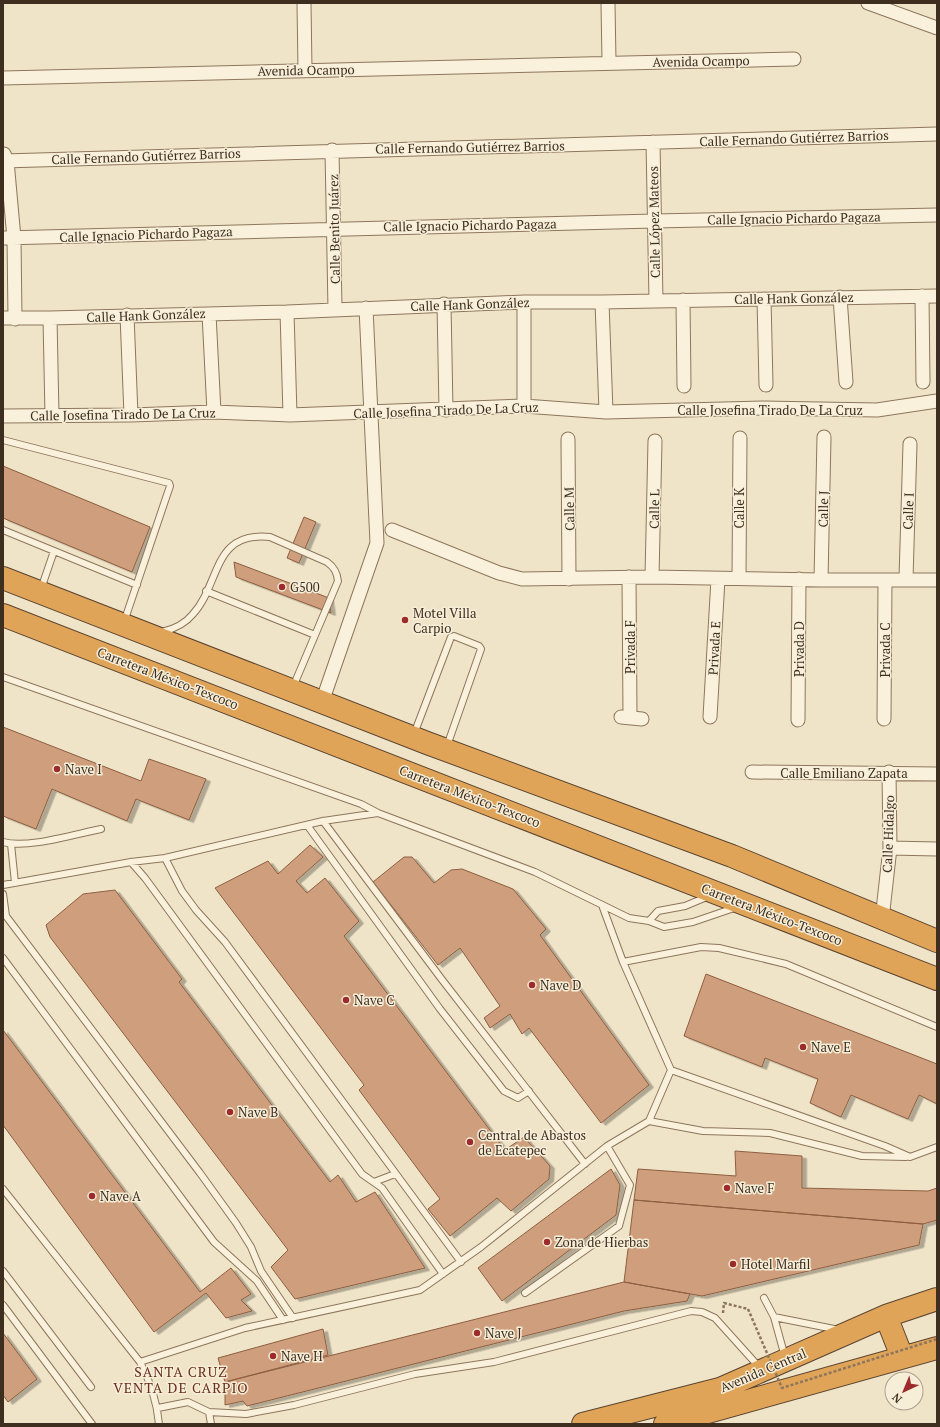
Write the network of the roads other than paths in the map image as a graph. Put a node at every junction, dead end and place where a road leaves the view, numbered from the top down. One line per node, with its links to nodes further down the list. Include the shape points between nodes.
1 (304, 3): 7 (street)
2 (608, 3): 6 (street)
3 (868, 3): 4 (street)
4 (937, 28)
5 (794, 59): 6 (street, Avenida Ocampo)
6 (609, 62): 7 (street, Avenida Ocampo)
7 (305, 70): 8 (street, Avenida Ocampo)
8 (3, 78)
9 (937, 134): 10 (street, Calle Fernando Gutiérrez Barrios)
10 (653, 142): 11 (street, Calle Fernando Gutiérrez Barrios); 14 (street, Calle López Mateos)
11 (332, 150): 12 (street, Calle Fernando Gutiérrez Barrios); 15 (street, Calle Benito Juárez)
12 (4, 158): 16 (street)
13 (937, 215): 14 (street, Calle Ignacio Pichardo Pagaza)
14 (654, 221): 15 (street, Calle Ignacio Pichardo Pagaza); 22 (street, Calle López Mateos)
15 (334, 229): 16 (street, Calle Ignacio Pichardo Pagaza); 27 (street, Calle Benito Juárez)
16 (8, 238): 31 (street)
17 (922, 296): 18 (street, Calle Hank González); 19 (street, Calle Hank González); 34 (street)
18 (937, 296)
19 (840, 297): 20 (street, Calle Hank González); 33 (street)
20 (764, 299): 21 (street, Calle Hank González); 35 (street)
21 (683, 300): 22 (street, Calle Hank González); 36 (street)
22 (656, 301): 24 (street, Calle Hank González)
23 (524, 302): 24 (street, Calle Hank González); 25 (street, Calle Hank González); 38 (street)
24 (602, 302): 41 (street)
25 (444, 304): 26 (street, Calle Hank González); 39 (street)
26 (366, 308): 27 (street, Calle Hank González); 42 (street)
27 (336, 309): 28 (street, Calle Hank González)
28 (287, 312): 29 (street, Calle Hank González); 44 (street)
29 (209, 314): 30 (street, Calle Hank González); 40 (street)
30 (127, 315): 32 (street, Calle Hank González); 43 (street)
31 (9, 318): 32 (street, Calle Hank González)
32 (50, 318): 46 (street)
33 (846, 382)
34 (923, 382)
35 (766, 385)
36 (684, 386)
37 (937, 401): 41 (street, Calle Josefina Tirado De La Cruz, via 877,410 763,408)
38 (524, 406): 39 (street, Calle Josefina Tirado De La Cruz); 41 (street, Calle Josefina Tirado De La Cruz)
39 (446, 410): 42 (street, Calle Josefina Tirado De La Cruz)
40 (214, 412): 43 (street, Calle Josefina Tirado De La Cruz); 44 (street, Calle Josefina Tirado De La Cruz)
41 (606, 412)
42 (372, 413): 44 (street, Calle Josefina Tirado De La Cruz); 76 (street, via 376,543)
43 (131, 415): 46 (street, Calle Josefina Tirado De La Cruz)
44 (290, 415)
45 (3, 416): 46 (street, Calle Josefina Tirado De La Cruz)
46 (52, 416)
47 (824, 437): 64 (street, Calle J)
48 (740, 438): 59 (street, Calle K)
49 (568, 439): 60 (street, Calle M)
50 (3, 440): 67 (lane, via 170,483)
51 (655, 441): 56 (street, Calle L)
52 (910, 444): 63 (street, Calle I)
53 (3, 530): 55 (lane)
54 (392, 530): 60 (street, via 511,577)
55 (54, 551): 67 (lane); 69 (lane)
56 (652, 576): 57 (street); 61 (street)
57 (629, 577): 60 (street); 78 (street, Privada F)
58 (3, 578): 69 (highway)
59 (739, 578): 61 (street); 62 (street)
60 (569, 579)
61 (718, 579): 77 (street, Privada E)
62 (799, 579): 64 (street); 80 (street, Privada D)
63 (906, 579): 65 (street); 66 (street)
64 (821, 580): 66 (street)
65 (937, 580)
66 (885, 581): 79 (street, Privada C)
67 (137, 585): 71 (lane)
68 (206, 591): 72 (lane, via 200,606 186,621 170,630); 73 (lane); 73 (lane, via 218,562 229,548 253,537 270,537 327,562 336,572 338,581)
69 (39, 593): 71 (highway)
70 (3, 615): 85 (highway, Carretera México-Texcoco)
71 (123, 625): 72 (highway)
72 (145, 634): 75 (highway)
73 (315, 635): 75 (lane)
74 (3, 677): 87 (lane, via 361,804)
75 (292, 691): 76 (highway)
76 (322, 702): 81 (highway)
77 (710, 717)
78 (631, 718)
79 (884, 718)
80 (798, 720)
81 (437, 746): 81 (lane, via 481,649 480,646 454,636 451,637); 85 (highway, via 434,751 434,762 429,771); 86 (highway, via 450,758 443,767 443,778); 103 (highway, via 732,856)
82 (752, 772): 83 (street, Calle Emiliano Zapata)
83 (889, 772): 84 (street, Calle Emiliano Zapata); 93 (street, Calle Hidalgo)
84 (937, 774)
85 (419, 775): 86 (highway, Carretera México-Texcoco)
86 (449, 787): 99 (highway, Carretera México-Texcoco)
87 (378, 813): 88 (lane); 102 (lane, via 535,872)
88 (323, 821): 89 (lane); 111 (lane)
89 (307, 825): 95 (lane); 111 (lane, via 431,996 504,1091 518,1098)
90 (101, 829): 92 (lane)
91 (3, 842): 92 (lane)
92 (11, 844): 97 (lane)
93 (890, 848): 94 (street); 103 (street, Calle Hidalgo)
94 (937, 849)
95 (165, 858): 96 (lane); 117 (lane, via 182,891 225,942)
96 (131, 862): 97 (lane); 118 (lane, via 362,1174)
97 (15, 883): 98 (lane)
98 (3, 886)
99 (716, 892): 101 (highway, Carretera México-Texcoco); 104 (lane, via 685,906 658,911)
100 (3, 894): 122 (lane, via 6,916 236,1223 251,1247)
101 (746, 904): 104 (lane, via 691,923 664,927); 108 (highway, Carretera México-Texcoco)
102 (602, 905): 104 (lane, via 629,918); 107 (lane)
103 (882, 919): 105 (highway)
104 (649, 921)
105 (937, 941)
106 (3, 958): 124 (lane, via 214,1242)
107 (623, 962): 109 (lane, via 701,947 719,948 786,964); 110 (lane)
108 (937, 979)
109 (937, 1027)
110 (672, 1070): 112 (lane); 115 (lane)
111 (529, 1091): 116 (lane)
112 (649, 1121): 113 (lane); 115 (lane, via 703,1131 770,1133 862,1156)
113 (607, 1146): 116 (lane); 125 (lane, via 630,1185 619,1226)
114 (937, 1147): 115 (lane)
115 (910, 1157)
116 (585, 1164): 120 (lane)
117 (395, 1174): 118 (lane); 120 (lane)
118 (374, 1182): 123 (lane, via 382,1188)
119 (3, 1189): 137 (lane)
120 (461, 1262): 123 (lane)
121 (3, 1271): 139 (lane)
122 (261, 1271): 124 (lane); 131 (lane)
123 (443, 1274): 131 (lane, via 420,1290)
124 (257, 1281): 132 (lane)
125 (525, 1293)
126 (764, 1298): 130 (lane)
127 (937, 1299): 129 (highway, Avenida Central)
128 (3, 1305): 142 (lane)
129 (886, 1316): 133 (highway, Avenida Central); 135 (highway)
130 (774, 1317): 133 (lane); 136 (lane)
131 (293, 1318): 132 (lane)
132 (283, 1320): 137 (lane, via 245,1328)
133 (848, 1332): 136 (highway, Avenida Central)
134 (937, 1348): 135 (highway, Avenida Central)
135 (902, 1357): 146 (highway, Avenida Central)
136 (786, 1360): 138 (highway, Avenida Central)
137 (140, 1362): 140 (lane)
138 (763, 1371): 141 (lane, via 715,1318 702,1312 691,1311 494,1362 415,1374 294,1405 246,1414); 145 (highway, Avenida Central, via 720,1390)
139 (90, 1387)
140 (158, 1408): 141 (lane, via 188,1402); 143 (lane)
141 (209, 1412): 144 (lane)
142 (92, 1424)
143 (159, 1424)
144 (211, 1424)
145 (583, 1424)
146 (665, 1424)

